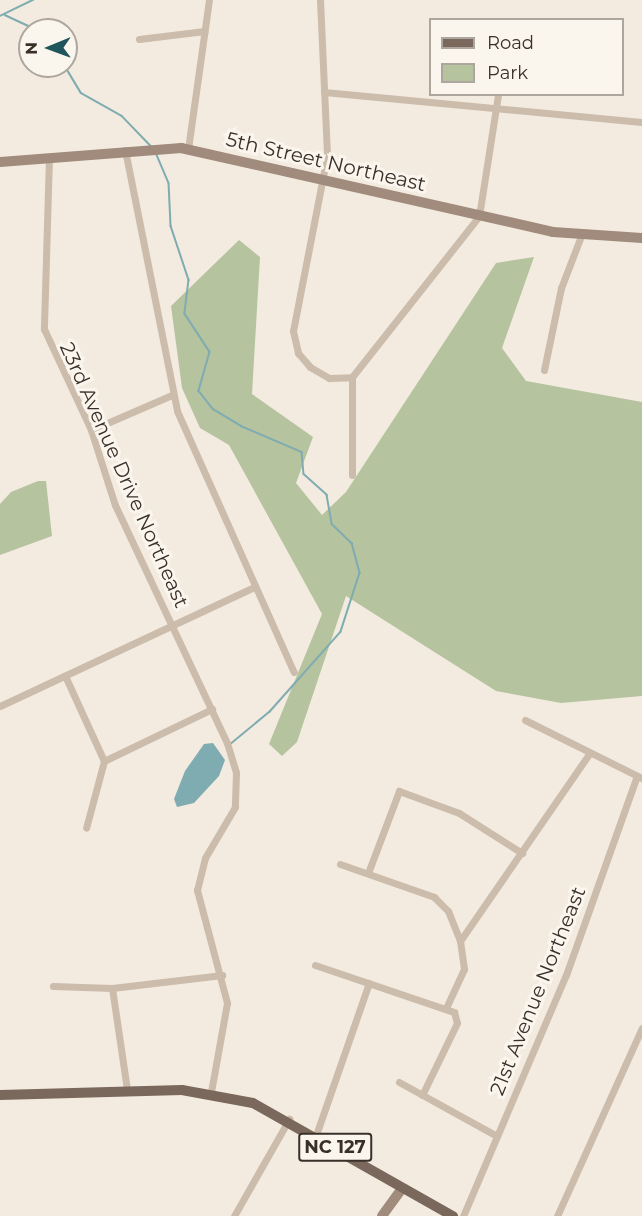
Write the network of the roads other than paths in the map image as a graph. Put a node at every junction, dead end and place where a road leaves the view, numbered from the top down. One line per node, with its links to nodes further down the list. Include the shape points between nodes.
1 (209, 0): 3 (street)
2 (320, 0): 5 (street)
3 (205, 31): 4 (street); 10 (street)
4 (140, 39)
5 (324, 92): 7 (street); 13 (street, via 328,140)
6 (498, 96): 7 (street)
7 (496, 108): 8 (street); 14 (street)
8 (642, 122)
9 (124, 148): 10 (street, 5th Street Northeast); 11 (street, 5th Street Northeast); 19 (street)
10 (188, 149): 13 (street, 5th Street Northeast)
11 (49, 157): 12 (street, 5th Street Northeast); 20 (street, 23rd Avenue Drive Northeast, via 44,329)
12 (0, 162)
13 (323, 180): 14 (street, 5th Street Northeast); 18 (street, via 294,307 295,346 302,360 323,377)
14 (478, 216): 15 (street, 5th Street Northeast); 18 (street)
15 (581, 236): 16 (street, 5th Street Northeast); 17 (street, via 561,288)
16 (642, 238)
17 (544, 370)
18 (352, 377): 21 (street)
19 (172, 395): 20 (street); 22 (street, via 192,453)
20 (92, 430): 23 (street, 23rd Avenue Drive Northeast, via 115,505)
21 (352, 475)
22 (254, 587): 23 (street); 24 (street)
23 (172, 627): 25 (street); 27 (street, 23rd Avenue Drive Northeast)
24 (294, 672)
25 (66, 678): 26 (street); 30 (street)
26 (0, 706)
27 (212, 709): 30 (street); 38 (street, 23rd Avenue Drive Northeast, via 232,756 237,788 235,807 205,858 197,890 202,923)
28 (525, 720): 29 (street)
29 (589, 754): 31 (street); 33 (street)
30 (104, 761): 32 (street)
31 (639, 777): 51 (street, 21st Avenue Northeast, via 566,975)
32 (86, 828)
33 (522, 853): 35 (street, via 459,813 399,791); 36 (street)
34 (340, 864): 35 (street)
35 (368, 873): 36 (street, via 439,900)
36 (460, 941): 42 (street, via 464,969)
37 (315, 965): 39 (street)
38 (222, 975): 41 (street); 46 (street, 23rd Avenue Drive Northeast, via 227,1016)
39 (369, 983): 42 (street); 50 (street)
40 (53, 986): 41 (street)
41 (112, 988): 45 (street)
42 (446, 1008): 48 (street, via 454,1012 457,1023)
43 (642, 1028): 57 (street)
44 (399, 1082): 48 (street)
45 (127, 1090): 46 (main road, NC 127); 47 (main road, NC 127)
46 (211, 1092): 49 (main road, NC 127)
47 (0, 1095)
48 (422, 1095): 51 (street)
49 (289, 1119): 50 (main road, NC 127); 53 (street)
50 (316, 1135): 52 (main road, NC 127)
51 (497, 1136): 56 (street, 21st Avenue Northeast)
52 (402, 1188): 54 (street); 55 (main road, NC 127)
53 (234, 1216)
54 (382, 1216)
55 (453, 1216)
56 (463, 1216)
57 (557, 1216)

